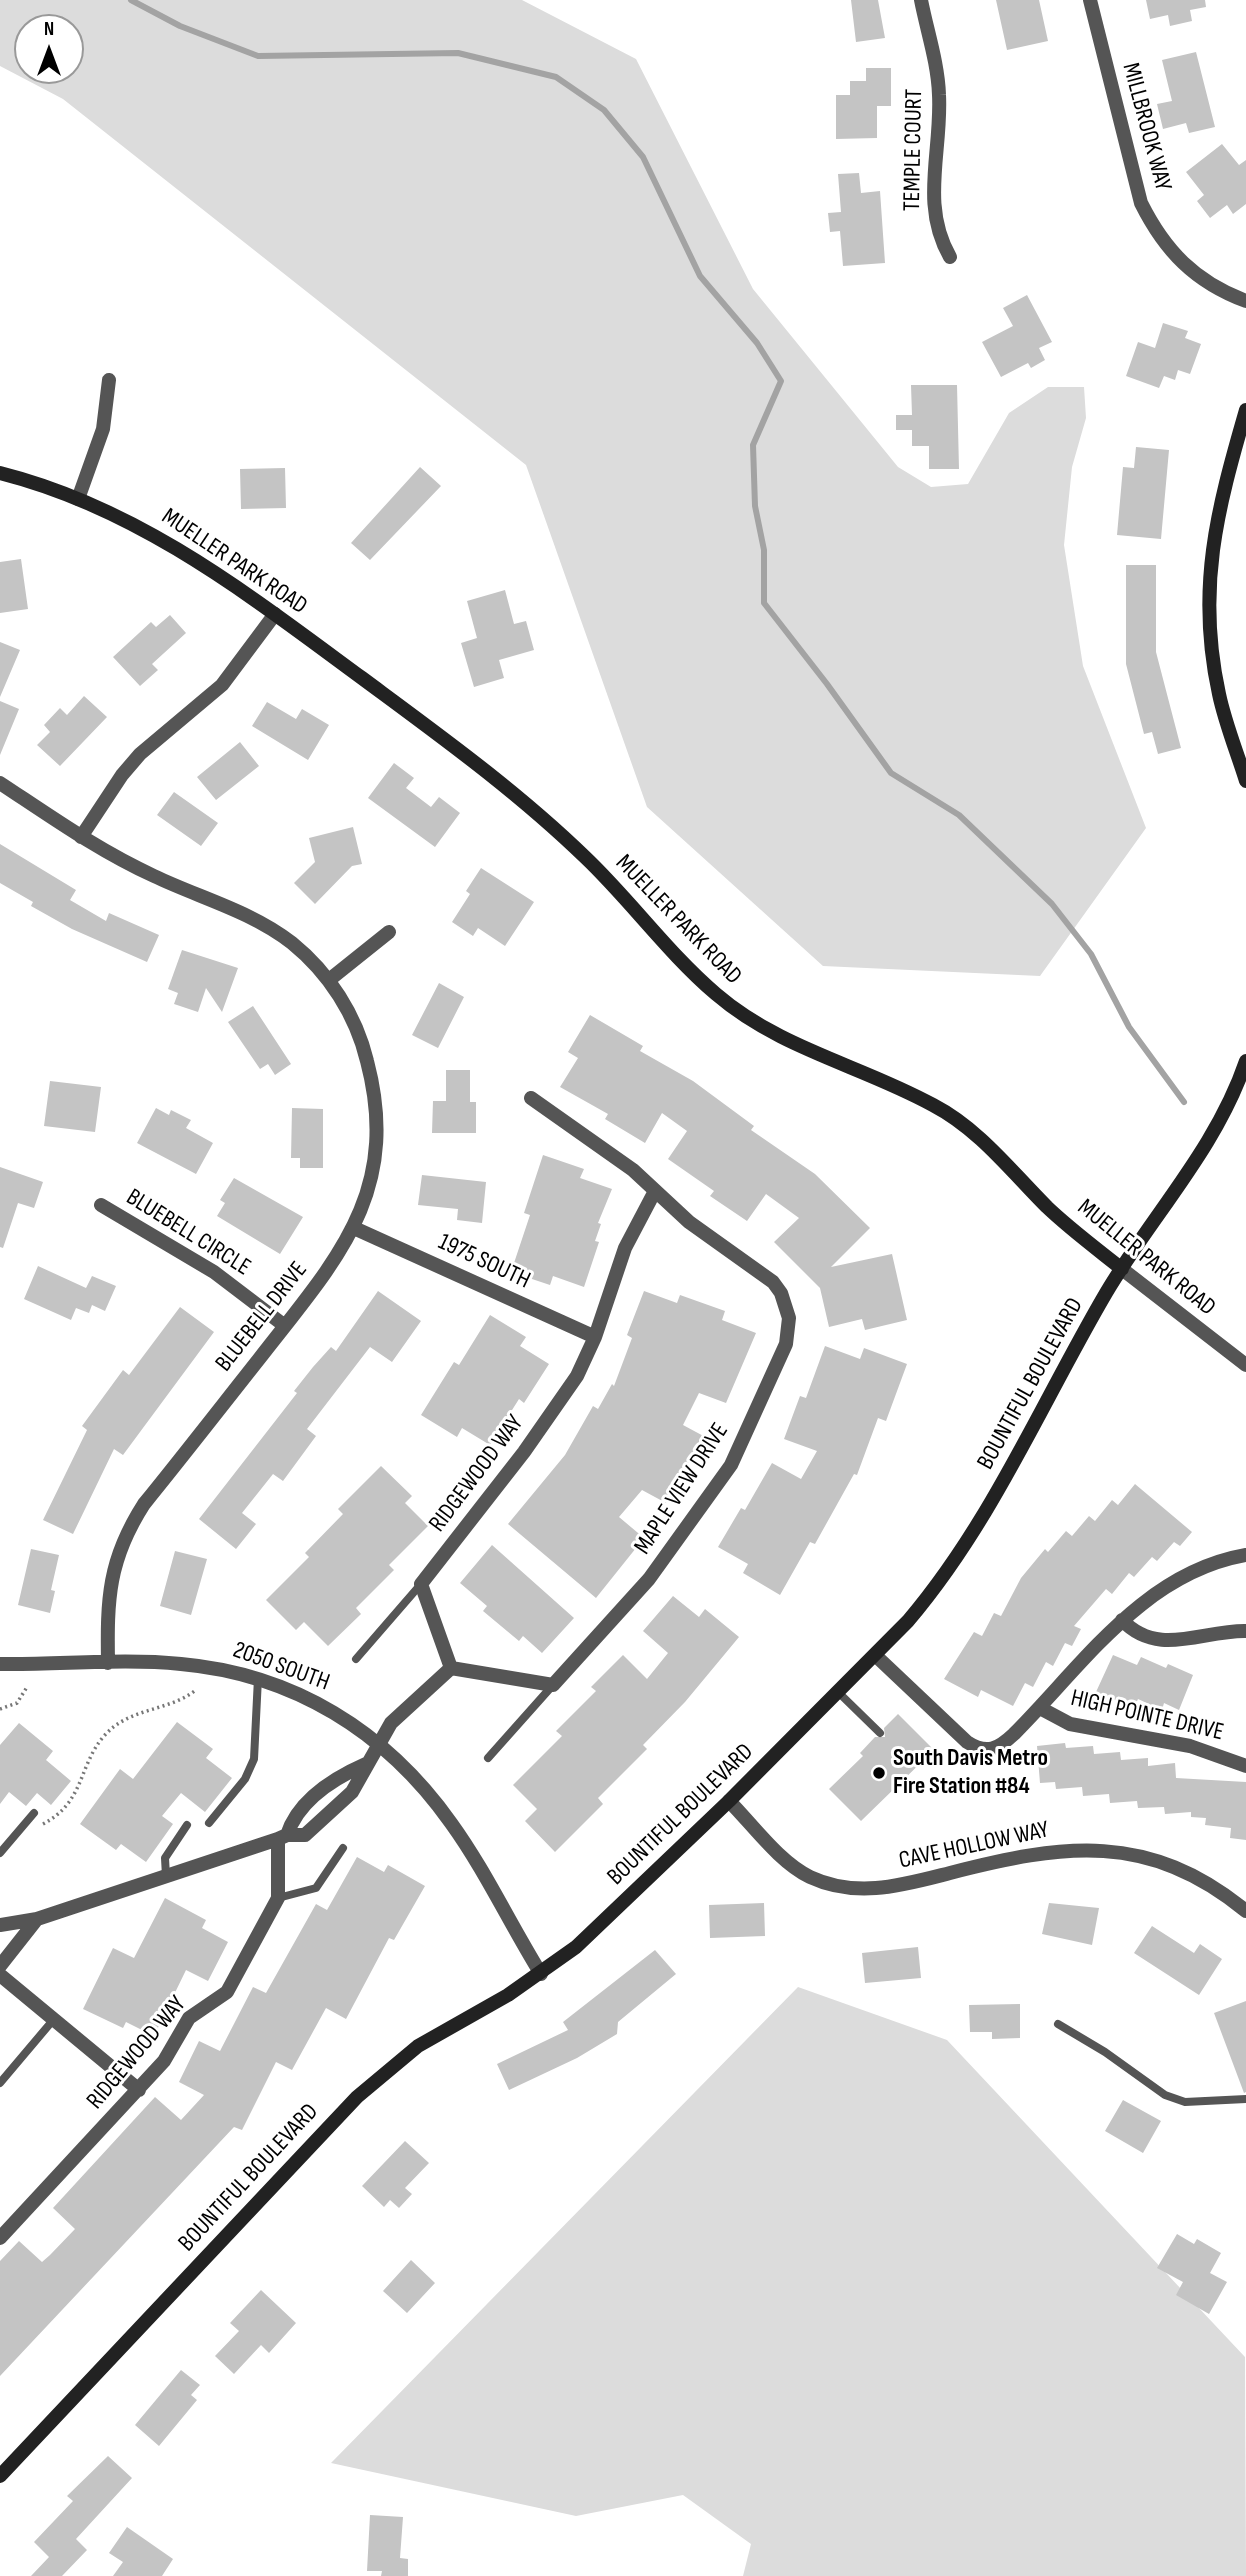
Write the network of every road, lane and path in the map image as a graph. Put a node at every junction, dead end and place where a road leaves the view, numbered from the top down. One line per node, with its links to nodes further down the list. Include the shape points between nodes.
1 (920, 0): 3 (street, TEMPLE COURT, via 940,97 934,219)
2 (1090, 0): 4 (street, MILLBROOK WAY, via 1141,203 1153,227 1203,282)
3 (950, 257)
4 (1246, 301)
5 (109, 380): 8 (street, via 103,429)
6 (1246, 410): 10 (main road, via 1215,523 1209,611 1220,697)
7 (0, 473): 8 (main road, MUELLER PARK ROAD)
8 (78, 499): 9 (main road, MUELLER PARK ROAD, via 184,551)
9 (275, 614): 12 (street, via 222,685 131,764); 20 (main road, MUELLER PARK ROAD, via 530,807 587,859 716,995 782,1039 934,1105 990,1147 1049,1208)
10 (1246, 781)
11 (0, 783): 12 (street, BLUEBELL DRIVE)
12 (81, 838): 14 (street, BLUEBELL DRIVE, via 152,876 270,928)
13 (388, 932): 14 (street)
14 (329, 980): 19 (street, BLUEBELL DRIVE, via 364,1048 376,1105 375,1168)
15 (1246, 1061): 20 (main road, BOUNTIFUL BOULEVARD, via 1221,1122 1198,1161)
16 (531, 1098): 17 (street, MAPLE VIEW DRIVE)
17 (656, 1191): 22 (street, RIDGEWOOD WAY, via 625,1248); 34 (street, MAPLE VIEW DRIVE, via 689,1222 774,1282 787,1305 789,1331 731,1465 649,1579)
18 (100, 1205): 21 (street, BLUEBELL CIRCLE, via 214,1272)
19 (354, 1228): 21 (street, BLUEBELL DRIVE); 22 (street, 1975 SOUTH)
20 (1122, 1269): 23 (street, MUELLER PARK ROAD); 28 (main road, BOUNTIFUL BOULEVARD, via 980,1524 934,1591)
21 (285, 1326): 30 (street, BLUEBELL DRIVE, via 131,1524 112,1567 108,1591)
22 (595, 1337): 25 (street, RIDGEWOOD WAY, via 577,1376 553,1411)
23 (1246, 1366)
24 (1246, 1555): 26 (street, HIGH POINTE DRIVE, via 1176,1580)
25 (421, 1584): 29 (lane); 32 (street)
26 (1122, 1620): 27 (street, via 1138,1634 1160,1640 1196,1640); 38 (street, HIGH POINTE DRIVE)
27 (1246, 1631)
28 (875, 1655): 37 (main road, BOUNTIFUL BOULEVARD); 38 (street, HIGH POINTE DRIVE, via 978,1749 999,1748)
29 (356, 1659)
30 (108, 1663): 31 (street, 2050 SOUTH); 33 (street, 2050 SOUTH, via 179,1663)
31 (0, 1664)
32 (451, 1668): 34 (street); 41 (street, via 391,1723)
33 (258, 1678): 41 (street, 2050 SOUTH, via 328,1707); 48 (lane, via 254,1759 245,1779)
34 (553, 1685): 42 (lane)
35 (27, 1687): 39 (path, via 17,1703)
36 (196, 1690): 47 (path, via 116,1726 97,1745 77,1793 62,1811 36,1827)
37 (838, 1692): 40 (lane); 45 (main road, BOUNTIFUL BOULEVARD)
38 (1040, 1708): 44 (street, HIGH POINTE DRIVE, via 1070,1724 1190,1746)
39 (0, 1709)
40 (880, 1733)
41 (380, 1742): 43 (street); 59 (street, 2050 SOUTH, via 452,1824)
42 (488, 1758)
43 (366, 1764): 50 (street, via 338,1776 293,1817); 50 (street, via 352,1792 317,1825 305,1835)
44 (1246, 1766)
45 (729, 1801): 55 (street, CAVE HOLLOW WAY, via 799,1869 848,1888 890,1888 1036,1852 1086,1849 1163,1864 1205,1882); 59 (main road, BOUNTIFUL BOULEVARD, via 601,1925)
46 (34, 1813): 47 (lane)
47 (26, 1823): 52 (lane)
48 (209, 1823)
49 (187, 1825): 53 (lane, via 165,1858)
50 (283, 1837): 53 (street); 54 (street, RIDGEWOOD WAY)
51 (344, 1847): 54 (lane, via 316,1888)
52 (0, 1853)
53 (166, 1876): 56 (street)
54 (278, 1898): 64 (street, RIDGEWOOD WAY, via 227,1992 189,2018 164,2061)
55 (1246, 1911)
56 (37, 1919): 57 (street); 58 (street)
57 (0, 1925)
58 (0, 1966)
59 (541, 1974): 67 (main road, BOUNTIFUL BOULEVARD, via 418,2046 357,2097)
60 (0, 1975): 61 (street)
61 (54, 2019): 63 (lane); 64 (street)
62 (1058, 2024): 65 (lane, via 1165,2095 1185,2102)
63 (0, 2083)
64 (139, 2090): 66 (street, RIDGEWOOD WAY)
65 (1246, 2099)
66 (0, 2238)
67 (0, 2476)

